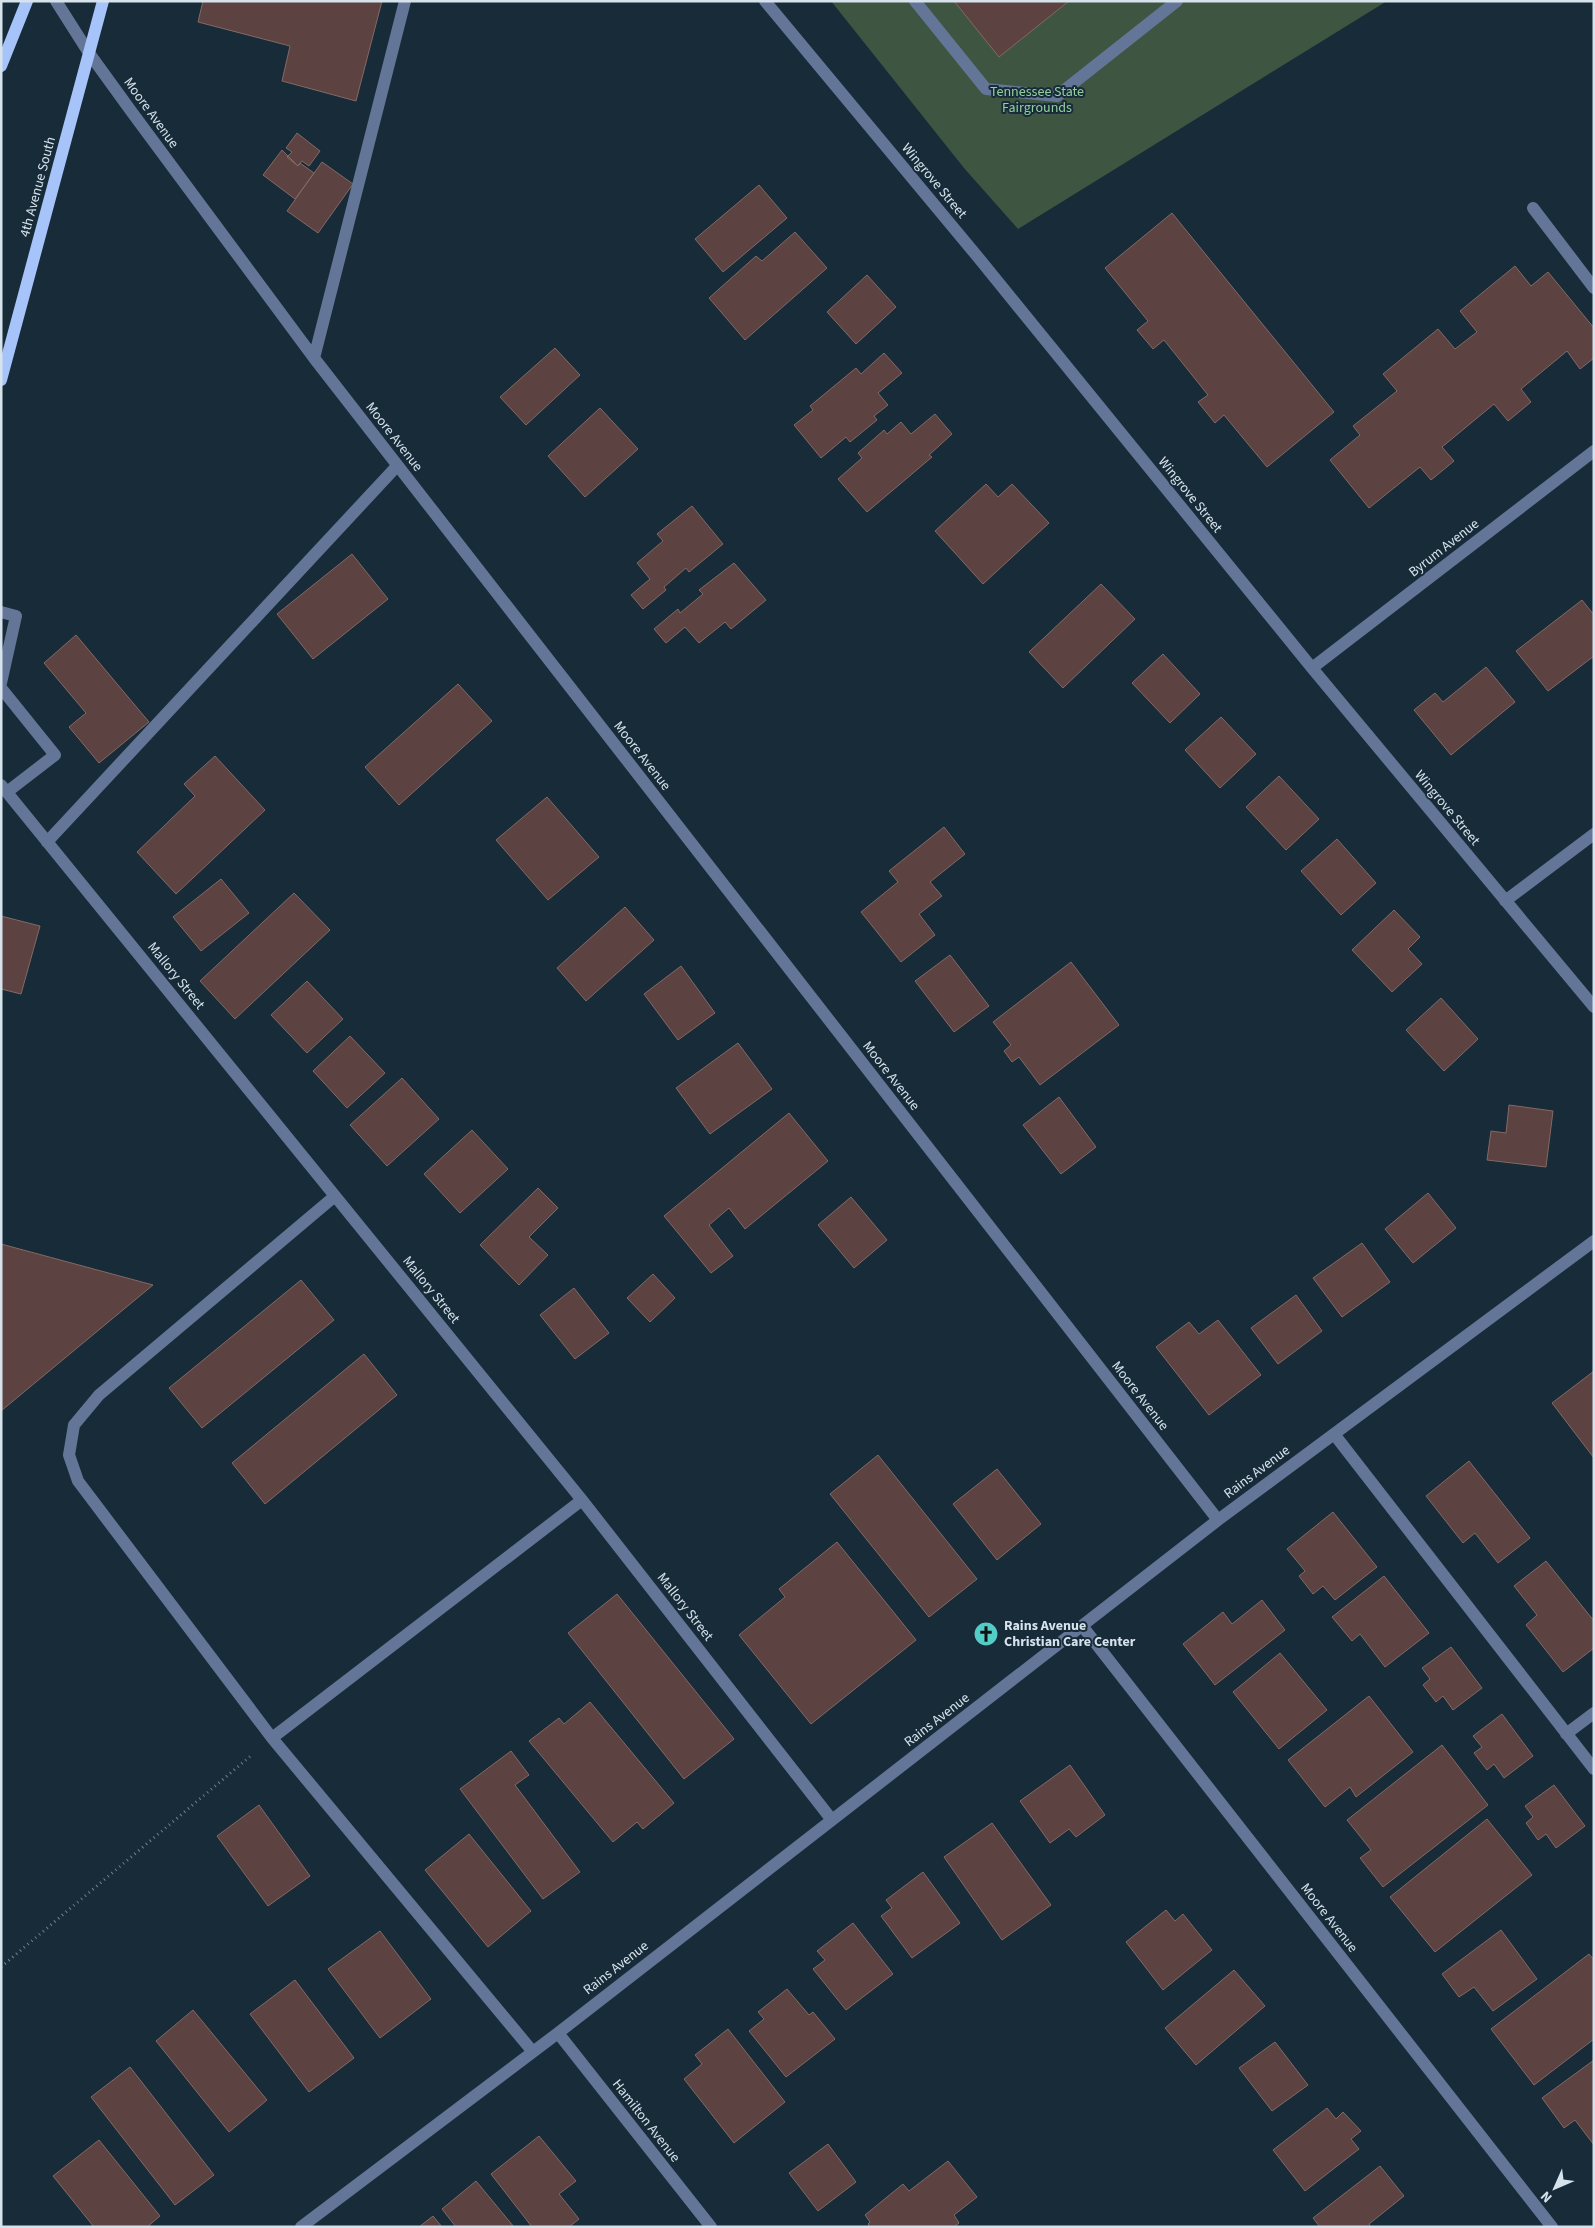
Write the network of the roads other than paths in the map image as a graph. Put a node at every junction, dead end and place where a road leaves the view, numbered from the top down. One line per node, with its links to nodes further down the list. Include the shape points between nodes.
1 (27, 1): 9 (main road)
2 (56, 1): 8 (street, Moore Avenue)
3 (103, 1): 8 (main road, 4th Avenue South)
4 (405, 1): 12 (street)
5 (764, 1): 17 (street, Wingrove Street, via 977,256)
6 (915, 1): 7 (street, via 986,89 1057,96)
7 (1177, 1)
8 (89, 53): 12 (street, Moore Avenue); 13 (main road, 4th Avenue South)
9 (1, 66)
10 (1534, 208): 11 (street)
11 (1594, 288)
12 (314, 358): 15 (street, Moore Avenue)
13 (1, 380)
14 (1594, 451): 17 (street, Byrum Avenue)
15 (397, 466): 22 (street); 29 (street, Moore Avenue)
16 (1, 612): 18 (street, via 16,616)
17 (1312, 668): 23 (street, Wingrove Street)
18 (1, 683)
19 (1, 688): 20 (street, via 55,755)
20 (4, 789): 22 (street, Mallory Street)
21 (1594, 834): 23 (street)
22 (47, 842): 25 (street, Mallory Street)
23 (1505, 901): 24 (street, Wingrove Street)
24 (1594, 1007)
25 (335, 1196): 28 (street, Mallory Street); 33 (street, via 99,1395 74,1425 69,1455 78,1480)
26 (1594, 1241): 27 (street, Rains Avenue)
27 (1334, 1434): 29 (street, Rains Avenue); 32 (street)
28 (582, 1500): 33 (street); 35 (street, Mallory Street)
29 (1218, 1520): 30 (street, Rains Avenue)
30 (1083, 1627): 35 (street, Rains Avenue); 40 (street, Moore Avenue)
31 (1594, 1713): 32 (street)
32 (1566, 1734): 34 (street)
33 (272, 1738): 37 (street)
34 (1594, 1769)
35 (832, 1820): 36 (street, Rains Avenue)
36 (558, 2033): 37 (street, Rains Avenue); 39 (street, Hamilton Avenue)
37 (533, 2052): 38 (street, Rains Avenue)
38 (300, 2227)
39 (711, 2227)
40 (1552, 2227)

